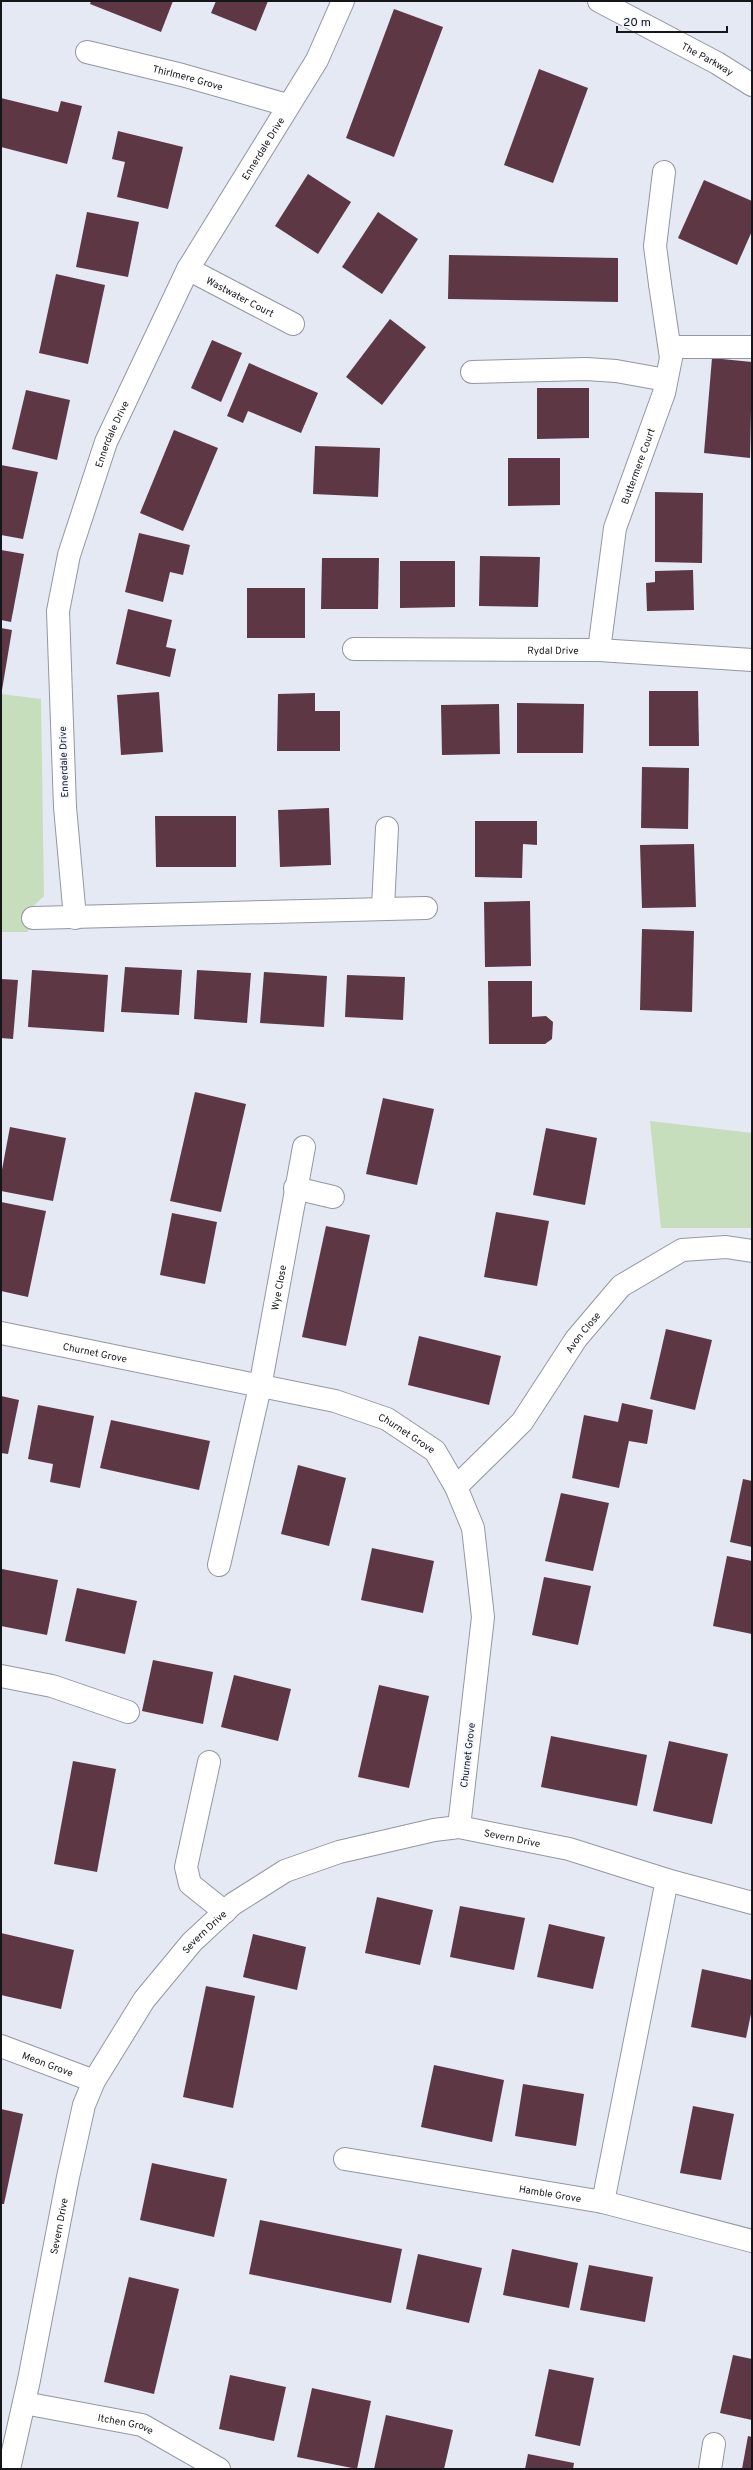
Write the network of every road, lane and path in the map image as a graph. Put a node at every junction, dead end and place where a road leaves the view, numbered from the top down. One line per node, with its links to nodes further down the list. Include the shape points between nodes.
1 (343, 1): 5 (street, Ennerdale Drive, via 317,60)
2 (599, 1): 4 (street, The Parkway, via 718,63)
3 (87, 52): 5 (street, Thirlmere Grove, via 182,75)
4 (752, 85)
5 (287, 105): 7 (street, Ennerdale Drive)
6 (664, 172): 9 (street, Buttermere Court, via 655,246)
7 (188, 269): 8 (street, Wastwater Court); 20 (street, Ennerdale Drive, via 106,442 69,555 58,611 65,807)
8 (293, 324)
9 (670, 347): 10 (street); 12 (street, Buttermere Court, via 671,358)
10 (752, 347)
11 (472, 372): 12 (street, via 586,369 616,371)
12 (666, 380): 14 (street, Buttermere Court, via 664,393 615,528)
13 (354, 649): 14 (street, Rydal Drive)
14 (599, 650): 15 (street, Rydal Drive)
15 (752, 660)
16 (386, 828): 17 (street)
17 (384, 907): 18 (street); 20 (street)
18 (426, 908)
19 (33, 918): 20 (street)
20 (75, 918)
21 (304, 1147): 22 (street, Wye Close)
22 (295, 1188): 23 (street); 26 (street, Wye Close)
23 (333, 1197)
24 (752, 1251): 27 (street, Avon Close, via 726,1247 682,1250 621,1286 576,1339 522,1422)
25 (1, 1333): 26 (street, Churnet Grove)
26 (260, 1387): 27 (street, Churnet Grove, via 335,1401 387,1419 435,1451); 28 (street, Wye Close)
27 (456, 1487): 32 (street, Churnet Grove, via 473,1528 483,1617)
28 (219, 1564)
29 (1, 1676): 30 (street, via 52,1686)
30 (128, 1712)
31 (209, 1762): 35 (street, via 186,1867 190,1884)
32 (459, 1827): 33 (street, Severn Drive, via 569,1849); 35 (street, Severn Drive, via 434,1830 339,1852 285,1871 233,1904)
33 (667, 1880): 34 (street, Severn Drive); 39 (street)
34 (752, 1903)
35 (225, 1912): 37 (street, Severn Drive, via 192,1942 144,2000)
36 (1, 2046): 37 (street, Meon Grove)
37 (94, 2082): 41 (street, Severn Drive, via 84,2106 68,2177)
38 (346, 2159): 39 (street, Hamble Grove)
39 (603, 2202): 40 (street, Hamble Grove)
40 (752, 2241)
41 (24, 2402): 43 (street, Severn Drive); 44 (street, Itchen Grove, via 142,2425)
42 (714, 2444): 45 (street)
43 (9, 2469)
44 (219, 2469)
45 (710, 2469)

